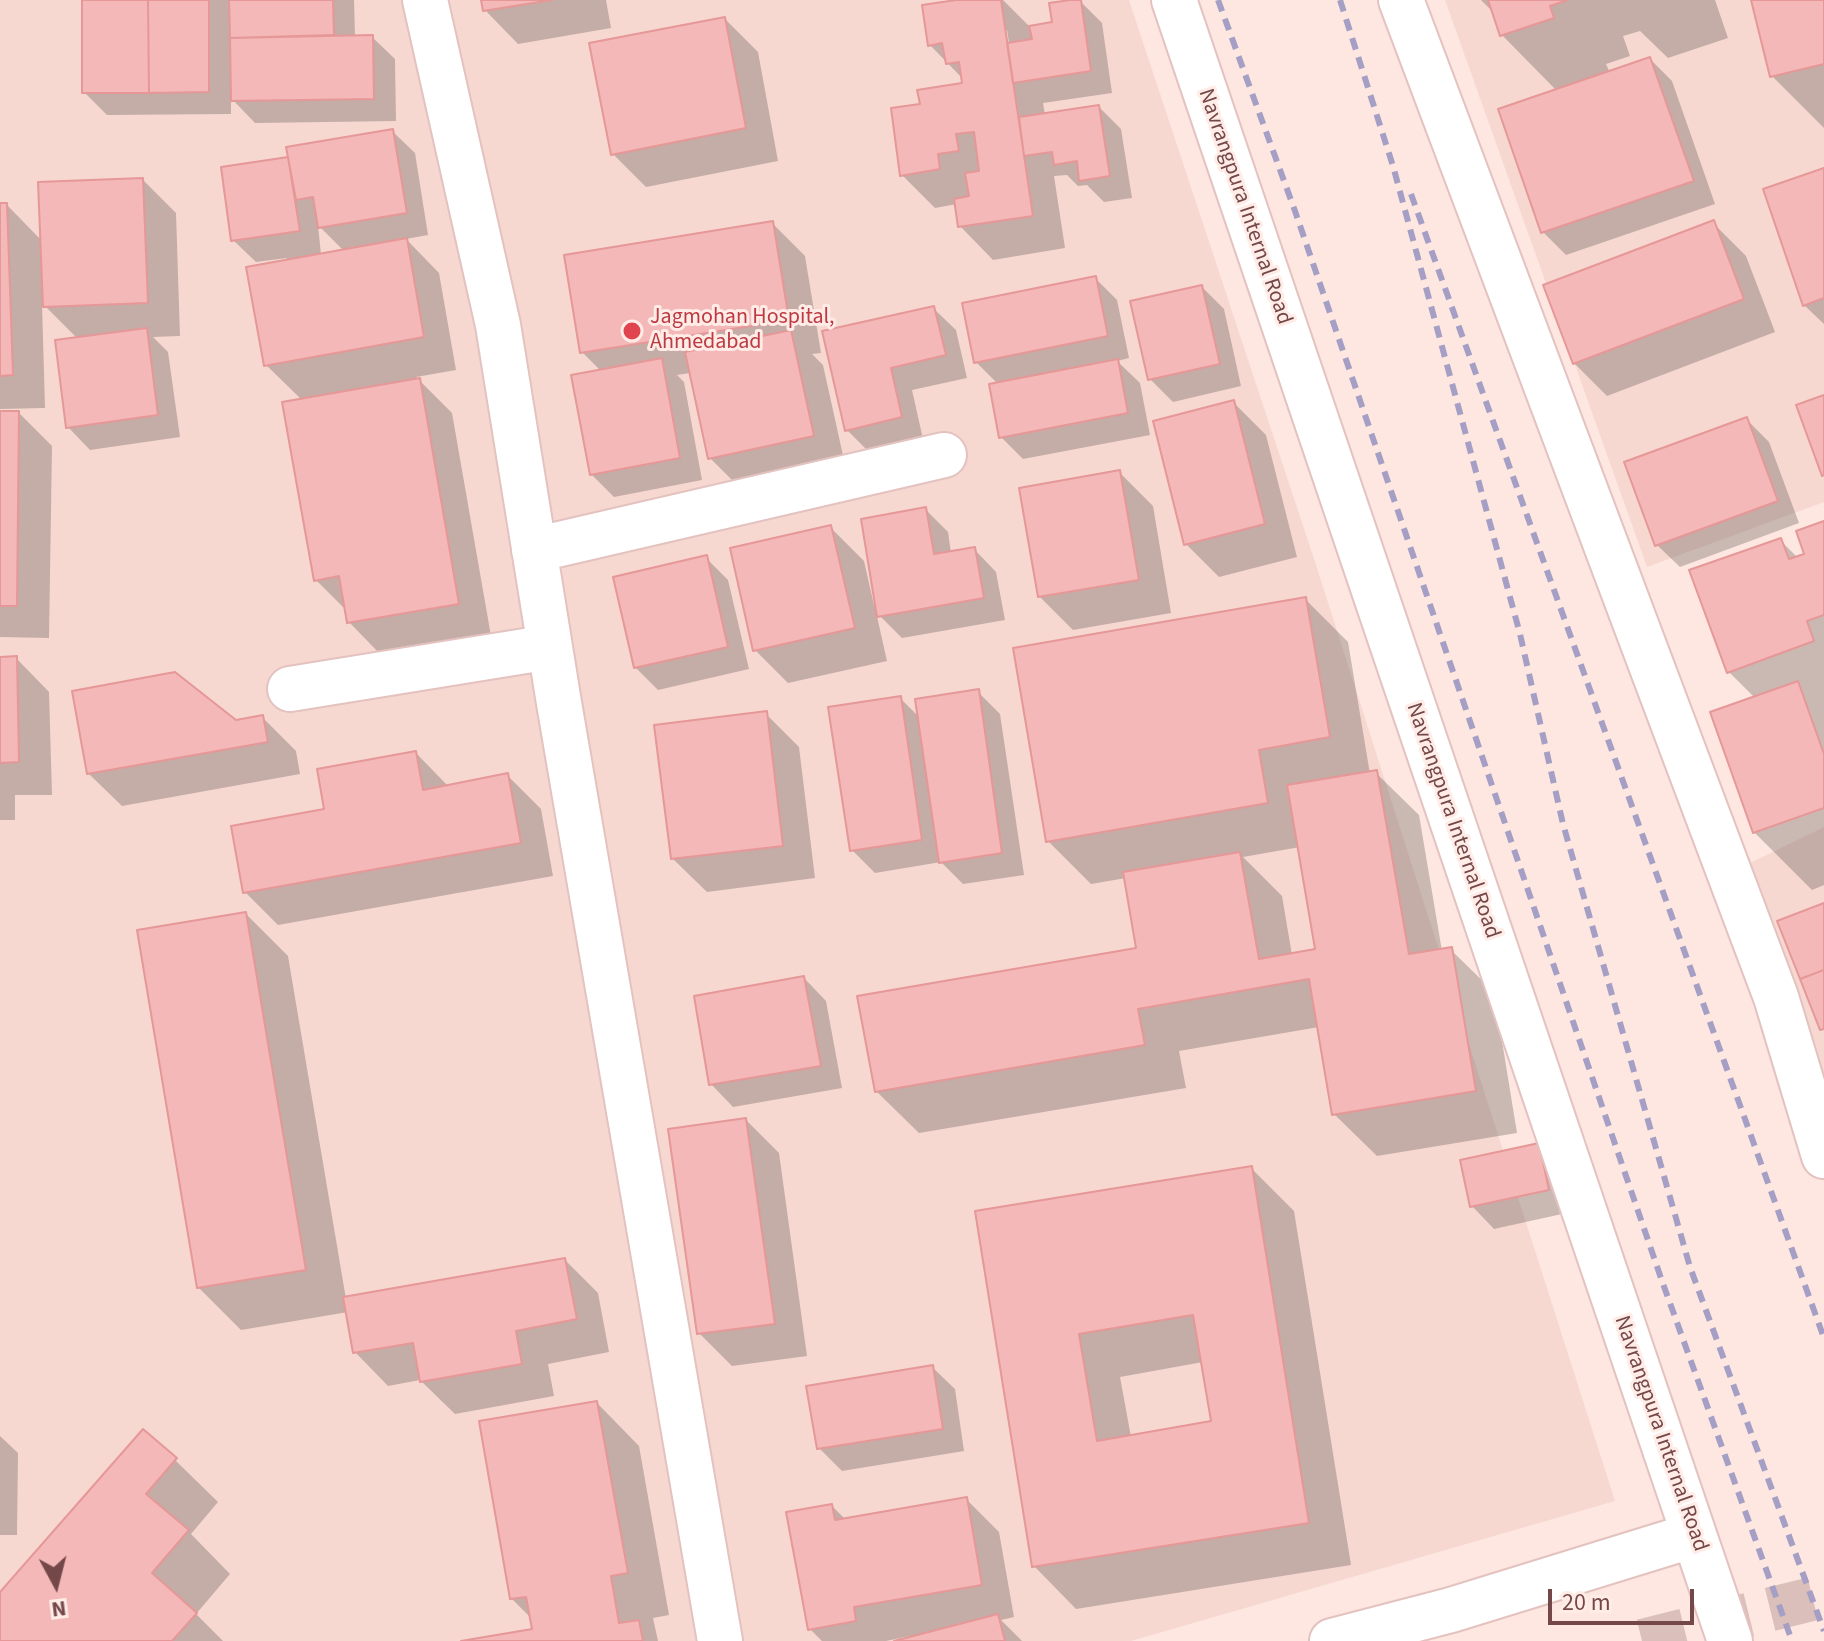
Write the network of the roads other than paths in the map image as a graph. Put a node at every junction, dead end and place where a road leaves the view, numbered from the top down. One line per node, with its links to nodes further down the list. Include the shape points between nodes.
1 (425, 0): 5 (street, via 498,325)
2 (1174, 0): 9 (street, Navrangpura Internal Road)
3 (1401, 0): 8 (street, via 1771,982)
4 (944, 455): 5 (street)
5 (534, 550): 6 (street)
6 (550, 647): 7 (street); 10 (street)
7 (290, 689)
8 (1824, 1156)
9 (1694, 1535): 11 (street); 12 (street, Navrangpura Internal Road)
10 (720, 1641)
11 (1332, 1641)
12 (1730, 1641)

